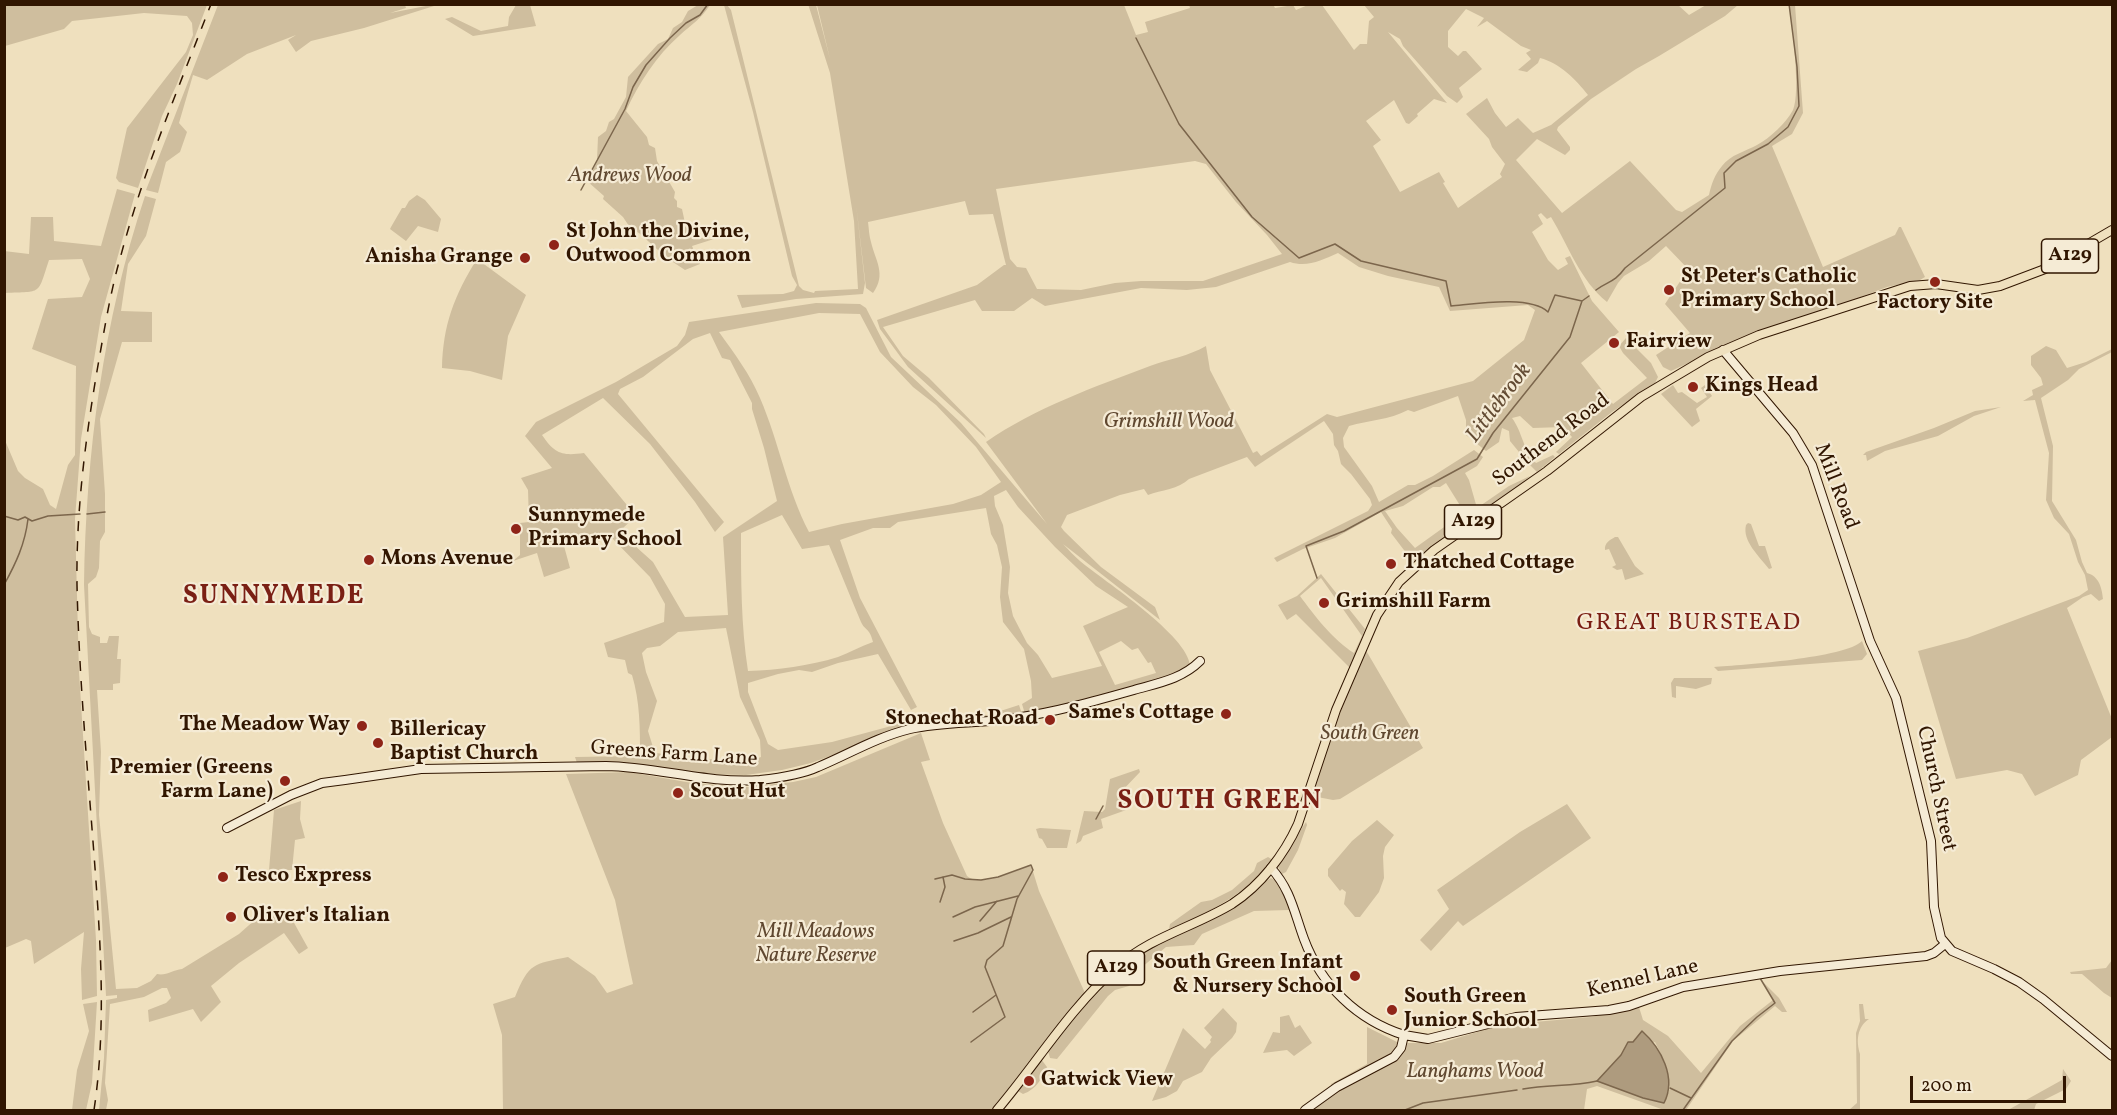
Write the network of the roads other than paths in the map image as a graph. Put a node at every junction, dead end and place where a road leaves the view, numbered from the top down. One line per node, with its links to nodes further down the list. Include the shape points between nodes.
1 (2112, 230): 2 (main road, Southend Road / A129, via 2045,269 2000,286 1978,290 1936,284 1910,286)
2 (1723, 350): 3 (street, Mill Road, via 1805,450); 6 (main road, Southend Road / A129, via 1641,397 1547,471 1452,536 1389,593 1336,710 1292,838)
3 (1876, 658): 7 (street, Church Street, via 1896,698 1927,821 1937,925)
4 (1200, 660): 5 (street, Greens Farm Lane, via 1181,675 1099,700 1015,718 911,729 860,746 816,768 778,777 722,779 606,766 421,769 322,783)
5 (227, 828)
6 (1271, 868): 8 (street, Kennel Lane, via 1286,887 1305,941 1330,985 1371,1021); 10 (main road, Southend Road / A129, via 1232,903 1152,942 1116,967 1083,1000)
7 (1945, 944): 8 (street, Kennel Lane, via 1926,956 1780,971 1692,985 1609,1010 1516,1017 1428,1038); 9 (street, via 1952,951 2019,982)
8 (1404, 1035): 11 (street, via 1394,1057 1337,1087)
9 (2112, 1056)
10 (997, 1110)
11 (1305, 1110)

